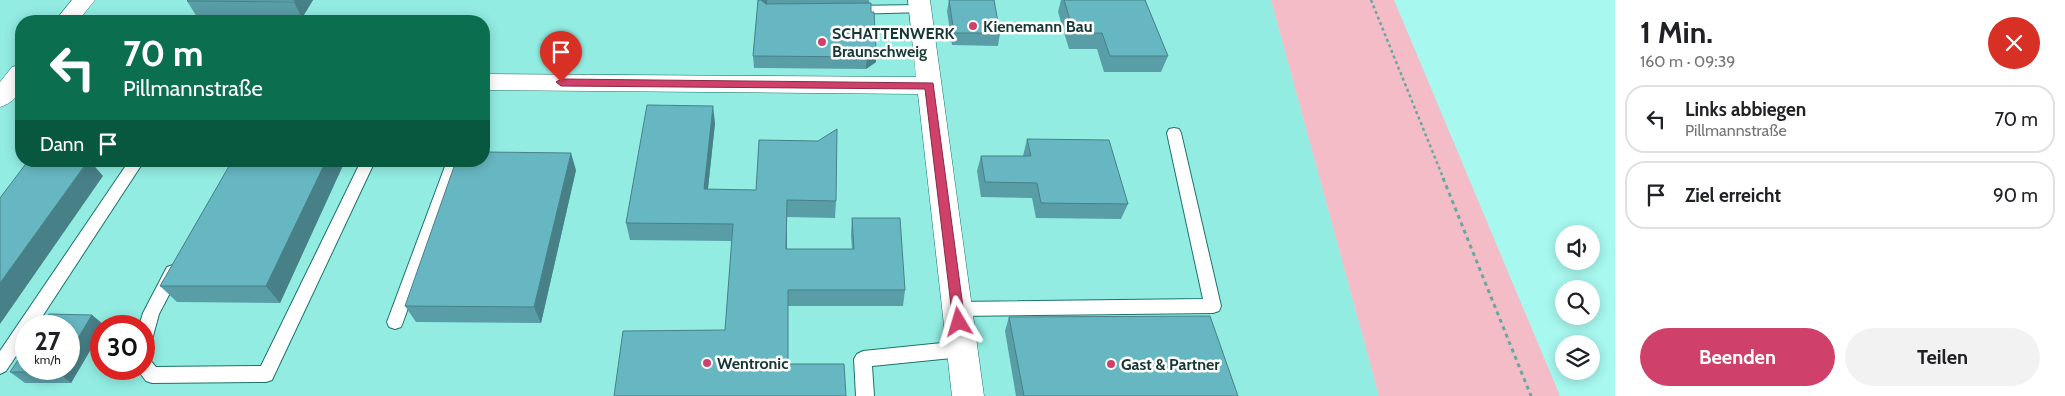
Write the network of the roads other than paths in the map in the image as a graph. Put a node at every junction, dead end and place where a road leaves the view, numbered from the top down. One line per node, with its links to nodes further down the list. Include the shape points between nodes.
1 (84, 0): 4 (street)
2 (919, 5): 3 (lane); 7 (street)
3 (834, 10)
4 (71, 15)
5 (15, 82): 8 (street)
6 (490, 82): 7 (street)
7 (930, 86): 14 (street)
8 (0, 98)
9 (1174, 133): 14 (lane, via 1213,306)
10 (133, 167): 15 (lane)
11 (365, 167): 21 (lane, via 266,374)
12 (452, 167): 17 (lane)
13 (179, 262): 16 (lane)
14 (957, 309): 19 (street)
15 (35, 315)
16 (151, 315)
17 (395, 322)
18 (15, 344): 20 (lane)
19 (962, 349): 22 (lane, via 863,360); 23 (street)
20 (0, 366)
21 (155, 375)
22 (865, 396)
23 (968, 396)

